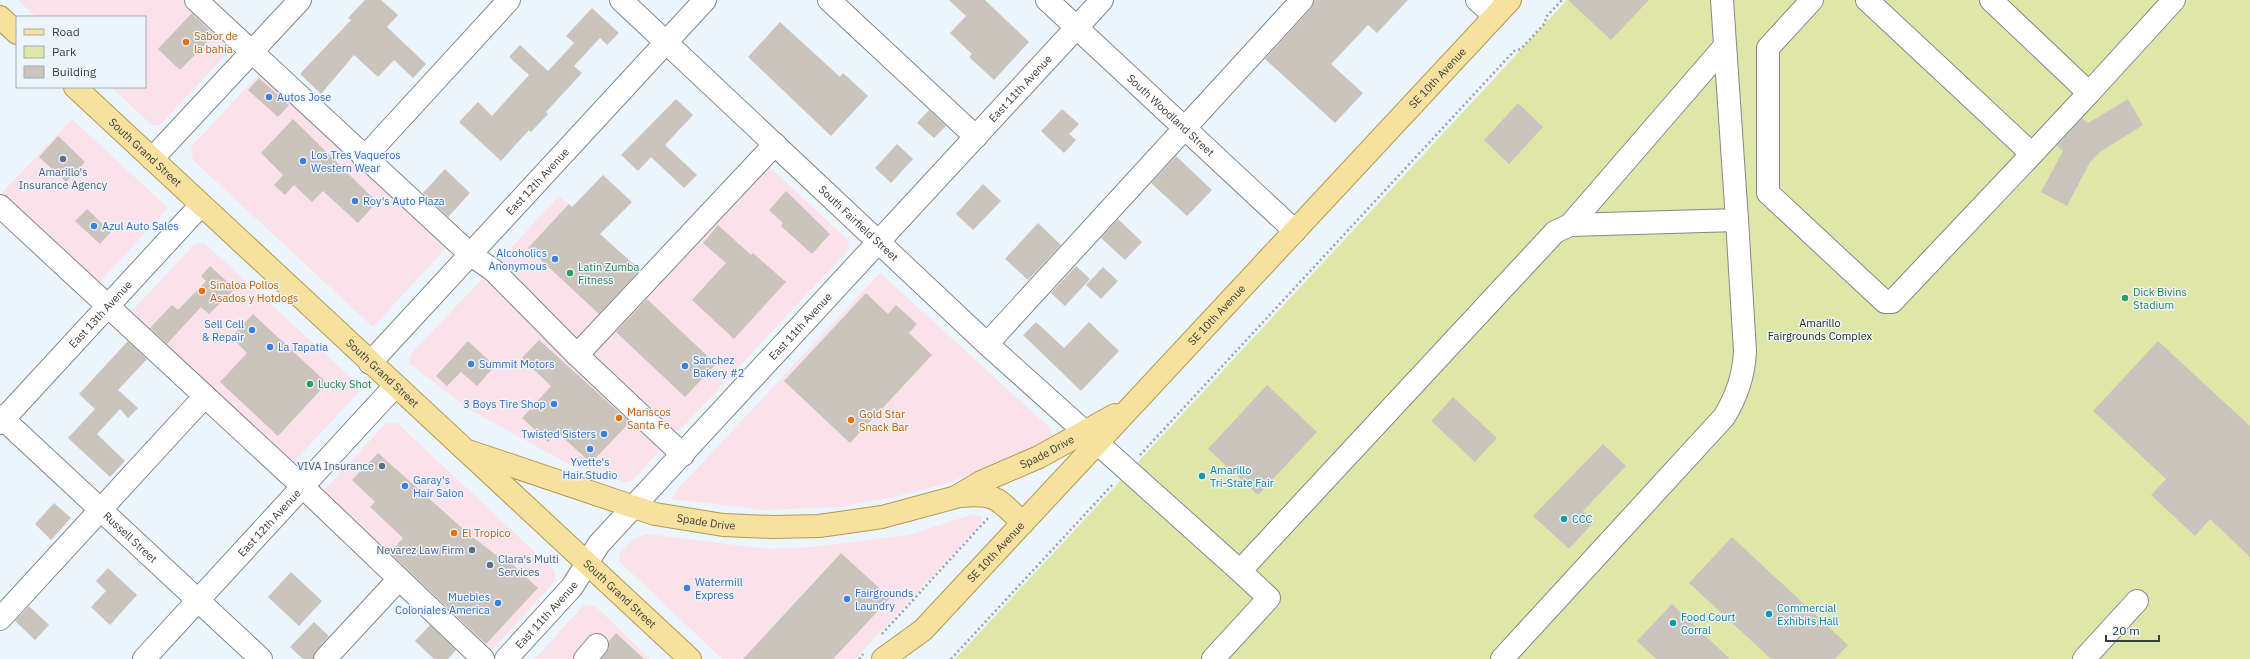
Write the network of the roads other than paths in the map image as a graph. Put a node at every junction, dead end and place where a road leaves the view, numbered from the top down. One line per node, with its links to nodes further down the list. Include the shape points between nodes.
1 (196, 0): 21 (street)
2 (300, 0): 21 (street)
3 (508, 0): 28 (street)
4 (621, 0): 19 (street, South Fairfield Street)
5 (706, 0): 19 (street, East 12th Avenue)
6 (829, 0): 25 (street)
7 (1047, 0): 18 (street, South Woodland Street)
8 (1102, 0): 18 (street, East 11th Avenue)
9 (1302, 0): 24 (street)
10 (1477, 0): 17 (street)
11 (1510, 0): 17 (main road, SE 10th Avenue)
12 (1722, 0): 20 (street)
13 (1868, 0): 27 (street)
14 (1991, 0): 23 (street)
15 (2174, 0): 23 (street)
16 (1802, 4): 27 (street, via 1768,48 1768,193 1885,302 1892,302)
17 (1495, 16): 34 (main road, SE 10th Avenue)
18 (1077, 28): 24 (street, South Woodland Street); 25 (street, East 11th Avenue)
19 (667, 42): 26 (street, South Fairfield Street); 36 (street, East 12th Avenue)
20 (1724, 47): 32 (street); 33 (street)
21 (252, 51): 28 (street); 29 (street)
22 (76, 88): 29 (main road, South Grand Street)
23 (2090, 93): 27 (street)
24 (1184, 128): 34 (street, South Woodland Street); 38 (street)
25 (976, 137): 35 (street, East 11th Avenue)
26 (775, 144): 35 (street, South Fairfield Street); 39 (street)
27 (2032, 154)
28 (364, 158): 36 (street)
29 (152, 159): 30 (main road, South Grand Street)
30 (201, 205): 37 (street, East 13th Avenue); 40 (main road, South Grand Street)
31 (3, 216): 37 (street)
32 (1737, 220): 33 (street); 69 (street, via 1745,351 1744,371 1736,398 1724,418)
33 (1570, 225): 54 (street, via 1555,232)
34 (1295, 231): 43 (main road, SE 10th Avenue)
35 (880, 242): 38 (street, South Fairfield Street); 47 (street, East 11th Avenue)
36 (471, 255): 39 (street, via 493,270); 40 (street, East 12th Avenue)
37 (108, 306): 42 (street); 44 (street, East 13th Avenue)
38 (987, 344): 45 (street, South Fairfield Street)
39 (577, 355): 47 (street)
40 (370, 363): 41 (main road, South Grand Street)
41 (395, 386): 46 (main road, South Grand Street); 48 (street, East 12th Avenue)
42 (205, 396): 48 (street); 51 (street)
43 (1136, 402): 45 (main road, Spade Drive)
44 (1, 419): 51 (street, Russell Street)
45 (1092, 438): 49 (main road, Spade Drive); 52 (main road, SE 10th Avenue); 54 (street, South Fairfield Street)
46 (464, 450): 50 (main road, Spade Drive); 53 (main road, South Grand Street)
47 (683, 455): 50 (street, East 11th Avenue)
48 (303, 487): 55 (street); 56 (street, East 12th Avenue)
49 (956, 497): 50 (main road, Spade Drive, via 882,517 819,526 722,525 678,519); 52 (main road, Spade Drive, via 993,496)
50 (633, 508): 53 (street, East 11th Avenue, via 599,544)
51 (99, 510): 56 (street, Russell Street); 58 (street)
52 (1024, 523): 59 (main road, SE 10th Avenue)
53 (587, 564): 65 (street, East 11th Avenue, via 572,587); 66 (main road, South Grand Street)
54 (1240, 571): 68 (street, South Fairfield Street, via 1269,598)
55 (399, 579): 63 (street); 64 (street)
56 (198, 601): 61 (street, East 12th Avenue); 62 (street, Russell Street)
57 (2137, 602): 70 (street)
58 (0, 619)
59 (923, 630): 60 (main road); 67 (main road)
60 (874, 656)
61 (144, 659)
62 (261, 659)
63 (325, 659)
64 (483, 659)
65 (506, 659)
66 (690, 659)
67 (911, 659)
68 (1213, 659)
69 (1502, 659)
70 (2084, 659)

